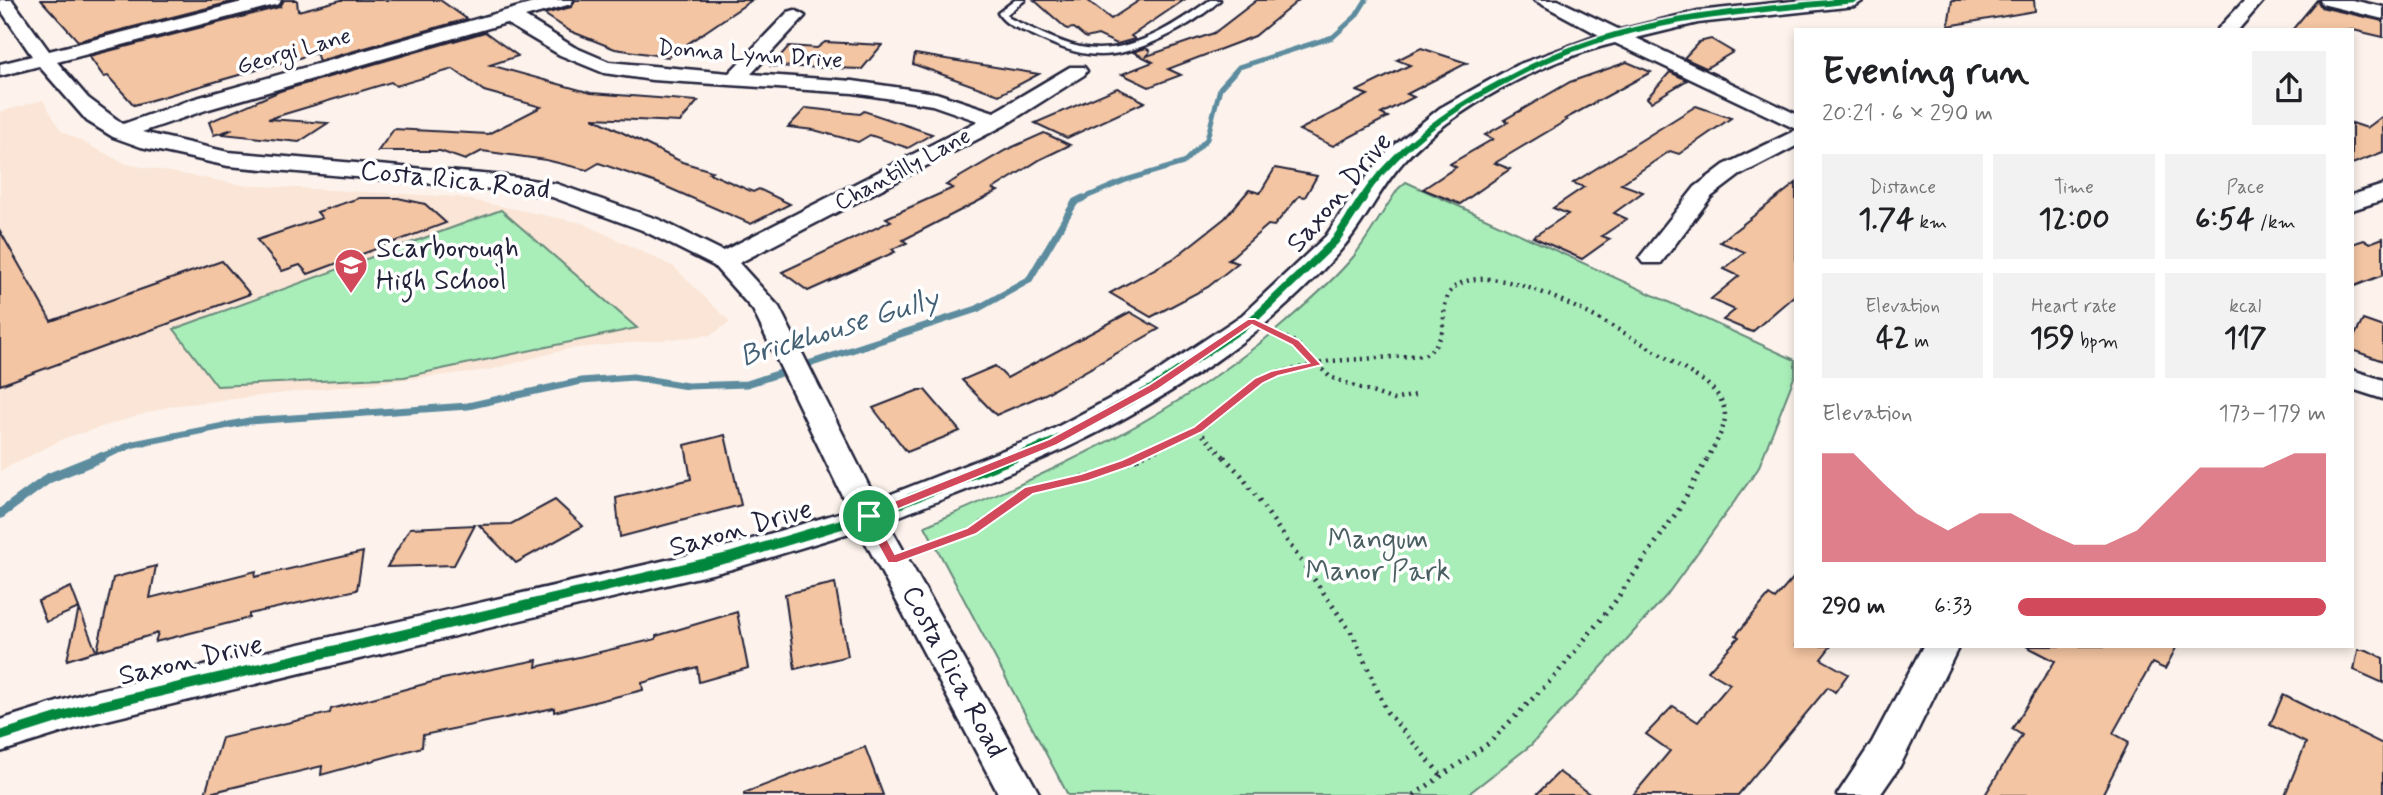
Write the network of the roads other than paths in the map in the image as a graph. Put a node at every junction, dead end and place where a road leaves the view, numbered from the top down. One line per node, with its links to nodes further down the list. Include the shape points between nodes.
1 (3, 0): 15 (street, Costa Rica Road)
2 (272, 0): 15 (street)
3 (564, 0): 11 (street, Georgi Lane)
4 (1021, 0): 5 (lane, via 1002,13 1006,20 1082,50 1102,52 1139,44 1178,26)
5 (1216, 0)
6 (1543, 0): 14 (street)
7 (1855, 0): 14 (street, Saxon Drive, via 1731,11)
8 (2255, 0): 13 (street)
9 (2329, 0): 10 (street)
10 (2383, 13)
11 (509, 16): 18 (street, Donna Lynn Drive, via 604,67); 21 (street, Georgi Lane, via 201,104)
12 (795, 16): 18 (street)
13 (2229, 28)
14 (1619, 35): 20 (street); 29 (street, Saxon Drive, via 1524,69 1448,113 1398,154 1335,241 1251,321 1153,388 1053,442)
15 (46, 58): 16 (street); 21 (street, Costa Rica Road, via 81,104)
16 (0, 70)
17 (1077, 71): 19 (street, Chantilly Lane)
18 (735, 79): 19 (street, Donna Lynn Drive, via 853,87 936,99)
19 (998, 120): 26 (street, Chantilly Lane)
20 (1794, 122)
21 (121, 132): 26 (street, Costa Rica Road, via 228,159 557,191 651,225)
22 (1794, 138): 25 (street, via 1732,170 1703,192)
23 (2383, 192): 24 (street)
24 (2354, 202)
25 (1652, 258)
26 (723, 261): 29 (street, Costa Rica Road, via 765,307)
27 (2354, 380): 28 (street)
28 (2383, 390)
29 (869, 516): 31 (street, Saxon Drive, via 732,557 86,709); 32 (street, Costa Rica Road)
30 (1940, 648): 33 (street, via 1886,754)
31 (0, 736)
32 (1020, 795)
33 (1857, 795)

